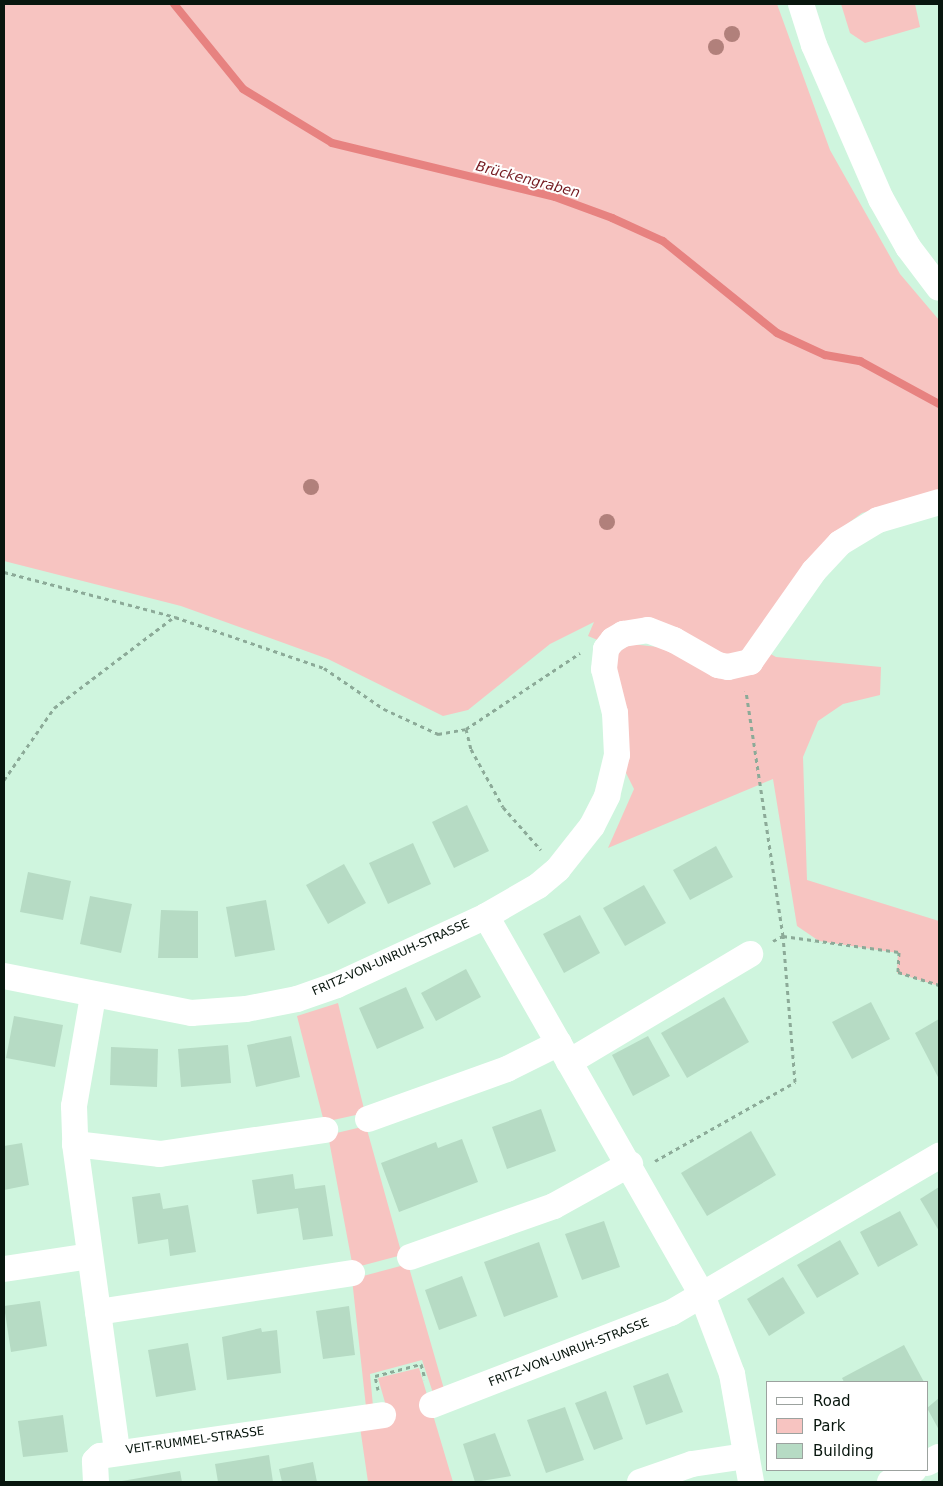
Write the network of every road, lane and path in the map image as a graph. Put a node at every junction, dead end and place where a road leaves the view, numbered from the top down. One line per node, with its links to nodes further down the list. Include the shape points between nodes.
1 (801, 4): 2 (street, via 814,45 881,199 908,247)
2 (939, 288)
3 (939, 502): 7 (street, via 878,520 840,544 814,571 758,655)
4 (4, 572): 5 (path)
5 (175, 617): 8 (path, via 324,668 384,710 438,734); 9 (path, via 54,708)
6 (606, 649): 7 (street, via 623,634 648,630 674,640 718,665); 8 (path, via 588,647); 10 (street, FRITZ-VON-UNRUH-STRASSE, via 604,669 617,728 615,770 592,826)
7 (741, 665): 12 (path)
8 (466, 729): 10 (path, via 471,750 503,807)
9 (4, 780)
10 (558, 869): 11 (street, FRITZ-VON-UNRUH-STRASSE, via 538,886)
11 (486, 916): 16 (street, FRITZ-VON-UNRUH-STRASSE, via 337,985 297,999 191,1013); 17 (street)
12 (783, 936): 15 (path, via 899,952 898,972); 22 (path, via 795,1082)
13 (750, 954): 17 (street)
14 (4, 976): 16 (street, FRITZ-VON-UNRUH-STRASSE)
15 (939, 985)
16 (94, 996): 20 (street, VEIT-RUMMEL-STRASSE, via 76,1093)
17 (564, 1053): 18 (street, via 507,1069); 22 (street)
18 (368, 1119)
19 (325, 1130): 20 (street, via 160,1154)
20 (75, 1144): 23 (street, VEIT-RUMMEL-STRASSE)
21 (939, 1156): 27 (street, FRITZ-VON-UNRUH-STRASSE)
22 (632, 1169): 24 (street, via 554,1206); 27 (street)
23 (90, 1256): 25 (street); 28 (street, VEIT-RUMMEL-STRASSE)
24 (410, 1257)
25 (4, 1269)
26 (352, 1273): 28 (street)
27 (702, 1295): 29 (street, FRITZ-VON-UNRUH-STRASSE, via 633,1330); 32 (street, via 732,1374)
28 (98, 1312): 31 (street, VEIT-RUMMEL-STRASSE)
29 (432, 1405): 30 (path, via 421,1364 375,1376)
30 (383, 1415): 31 (street, VEIT-RUMMEL-STRASSE)
31 (117, 1452): 36 (street, via 95,1461)
32 (746, 1456): 37 (street, via 692,1464); 38 (street)
33 (939, 1456): 34 (street)
34 (928, 1462)
35 (912, 1471): 39 (street)
36 (96, 1482)
37 (640, 1482)
38 (751, 1482)
39 (890, 1482)

